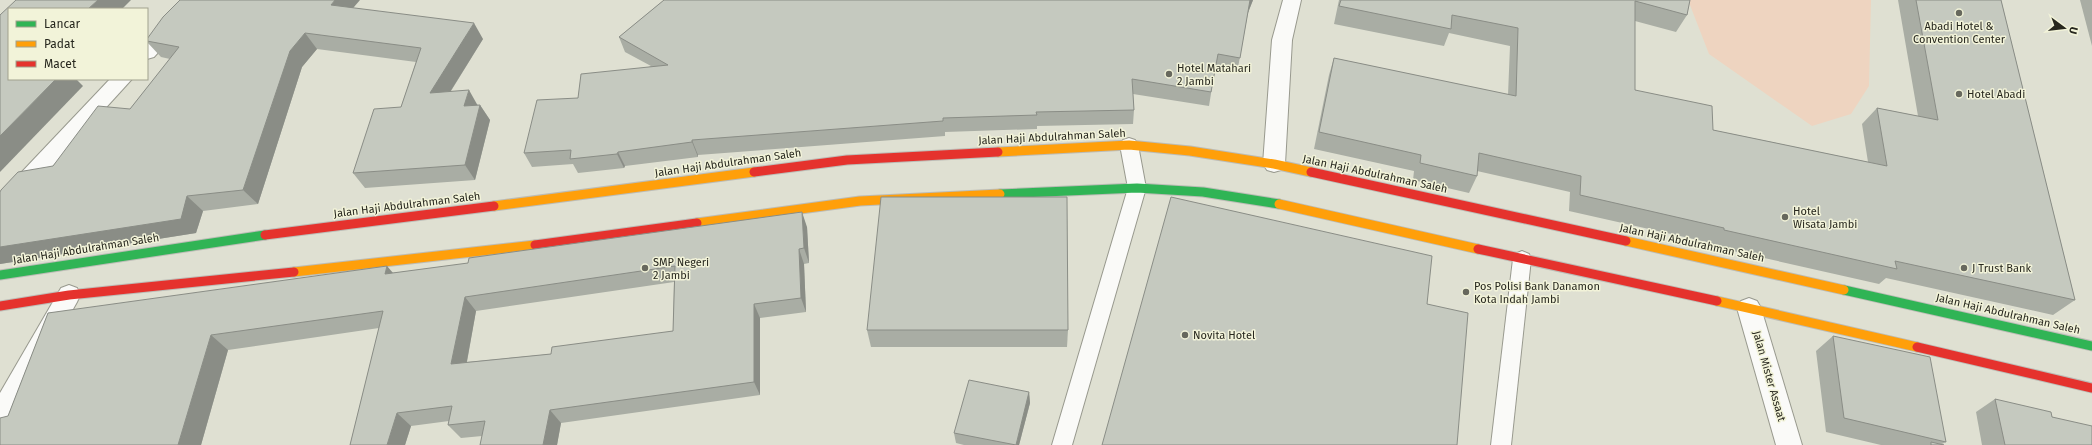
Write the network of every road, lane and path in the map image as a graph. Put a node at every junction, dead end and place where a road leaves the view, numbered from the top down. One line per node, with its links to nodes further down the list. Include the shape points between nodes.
1 (196, 0): 3 (street)
2 (1292, 0): 6 (street, via 1282,40)
3 (148, 51)
4 (121, 80): 8 (street)
5 (1129, 145): 6 (highway, Jalan Haji Abdulrahman Saleh); 7 (lane); 10 (highway, Jalan Haji Abdulrahman Saleh, via 847,160 228,239)
6 (1274, 164): 14 (highway, Jalan Haji Abdulrahman Saleh)
7 (1136, 188): 9 (highway, via 1204,192 1286,206); 11 (highway, via 860,201 487,252); 17 (lane)
8 (0, 209)
9 (1522, 259): 13 (highway); 18 (lane)
10 (0, 275)
11 (69, 295): 12 (highway); 16 (street)
12 (0, 306)
13 (1749, 308): 15 (highway); 19 (street, Jalan Mister Assaat)
14 (2092, 346)
15 (2092, 388)
16 (0, 416)
17 (1062, 445)
18 (1501, 445)
19 (1789, 445)

